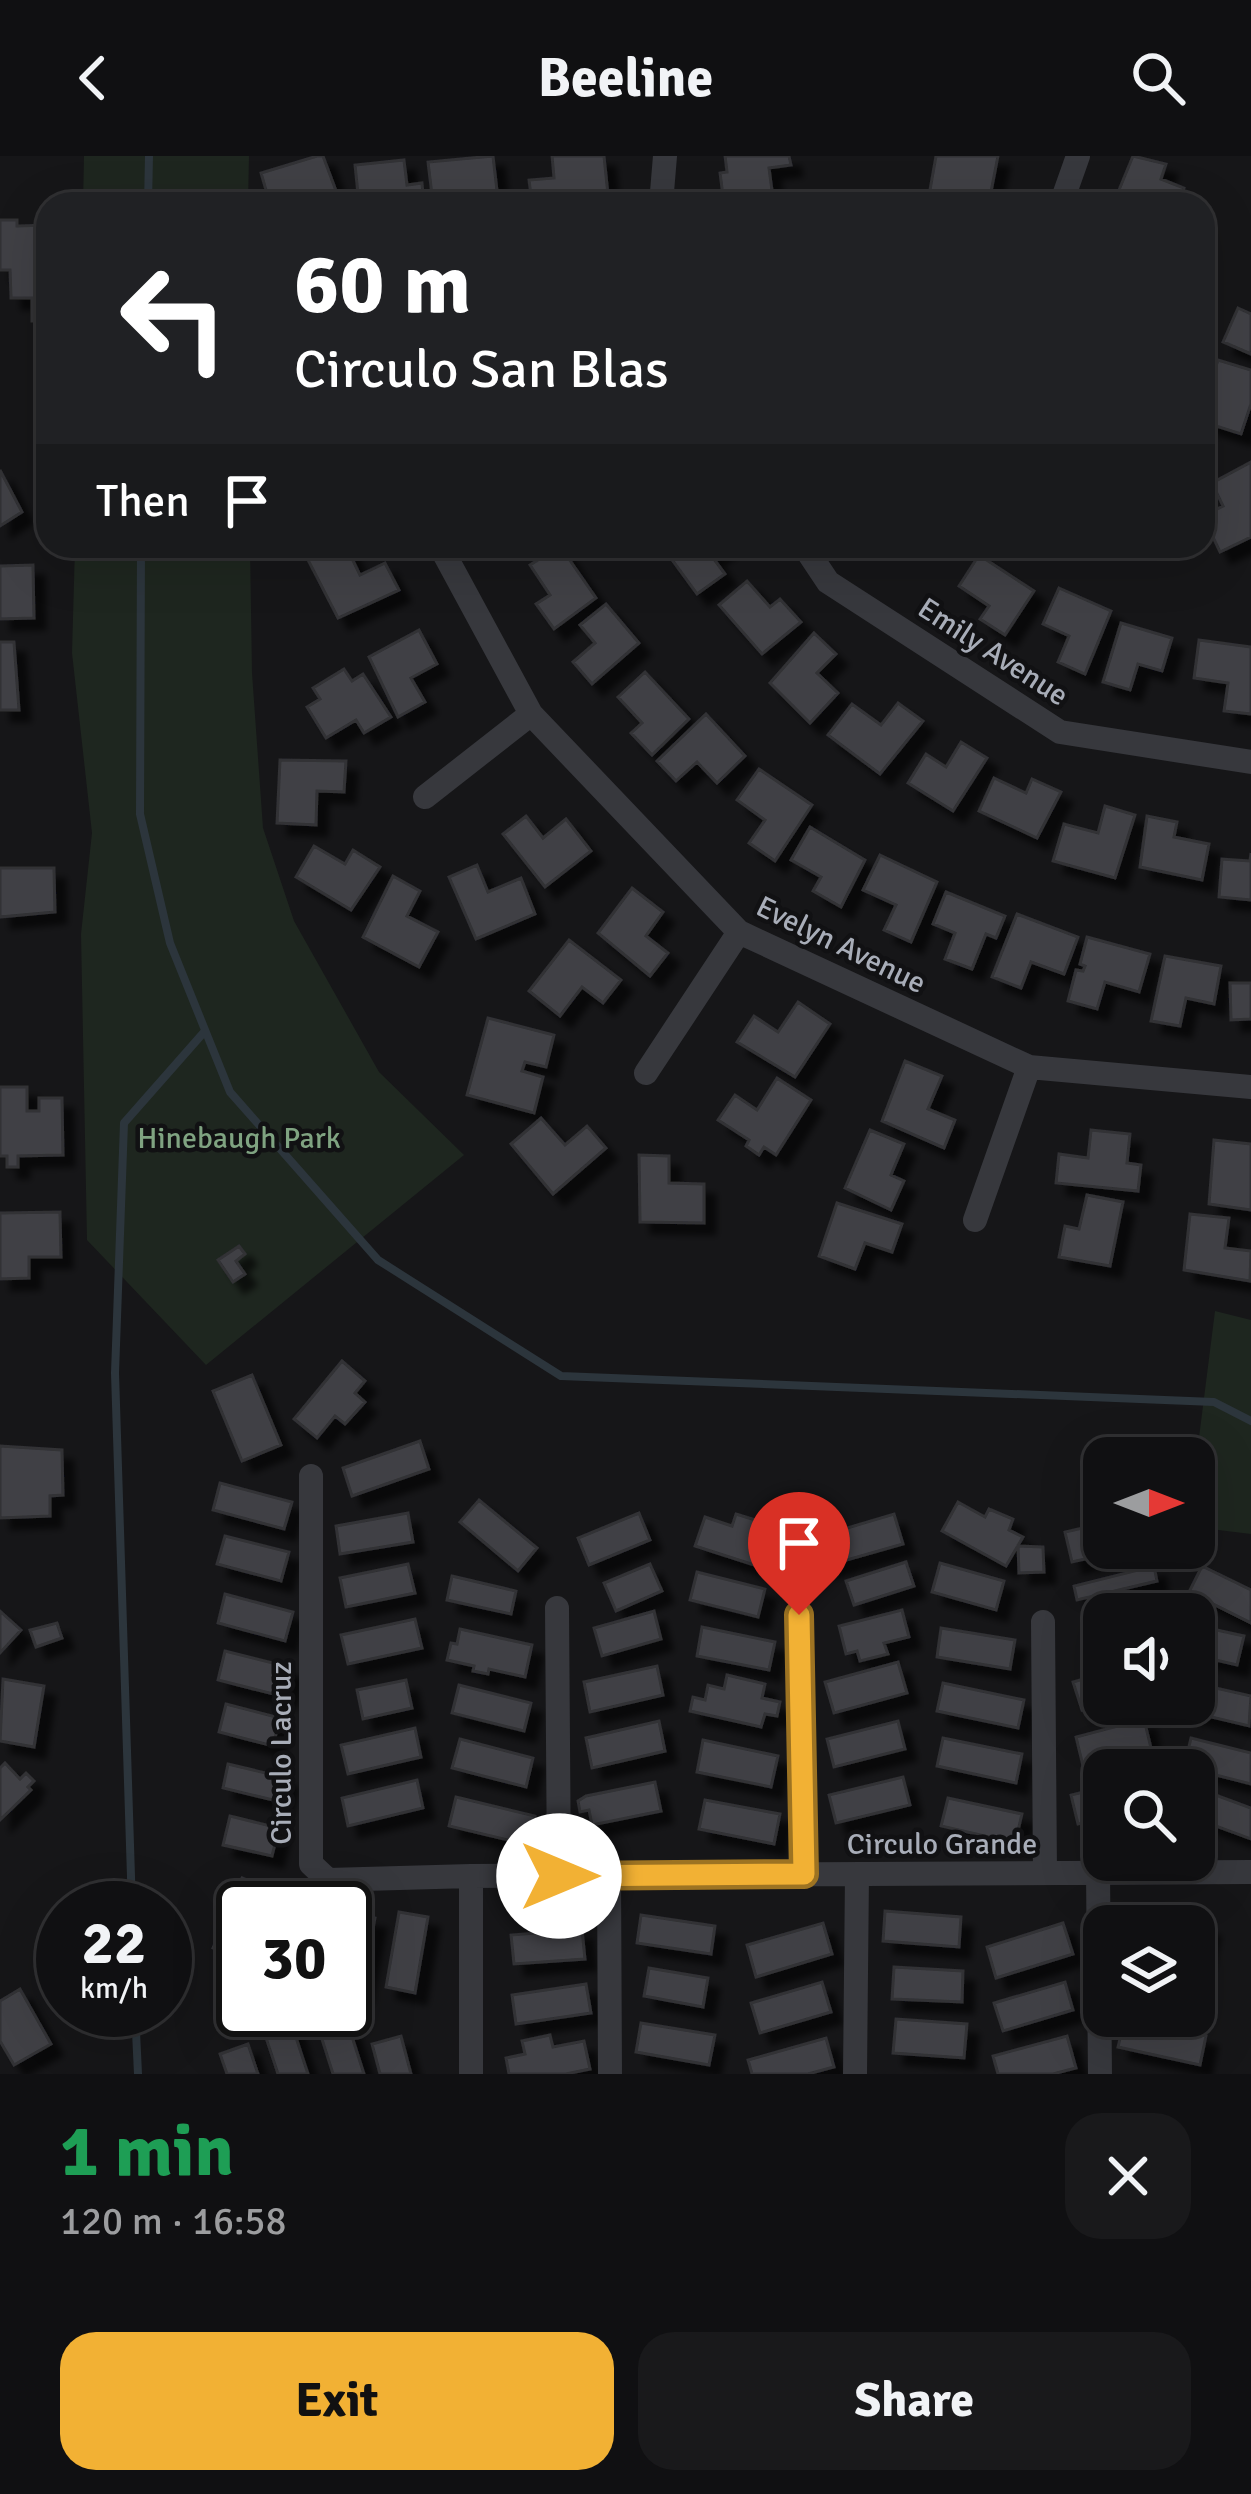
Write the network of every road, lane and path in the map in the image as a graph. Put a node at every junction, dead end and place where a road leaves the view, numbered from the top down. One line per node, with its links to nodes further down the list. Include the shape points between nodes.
1 (665, 156): 3 (street)
2 (1078, 156): 4 (street)
3 (662, 192)
4 (1065, 192)
5 (446, 558): 7 (street, Evelyn Avenue)
6 (813, 558): 8 (street, Emily Avenue, via 828,582 1060,732)
7 (531, 715): 9 (street); 10 (street, Evelyn Avenue)
8 (1251, 762)
9 (425, 796)
10 (739, 932): 11 (street, Evelyn Avenue); 12 (street)
11 (1029, 1067): 13 (street, Evelyn Avenue); 14 (street)
12 (646, 1073)
13 (1251, 1087)
14 (975, 1220)
15 (311, 1476): 25 (street, Circulo Lacruz, via 311,1864 328,1880)
16 (557, 1608): 26 (street)
17 (799, 1615): 22 (street)
18 (1043, 1622): 24 (street)
19 (1083, 1873): 24 (street, Circulo Grande)
20 (1215, 1873): 21 (street, Circulo Grande)
21 (1251, 1873)
22 (804, 1874): 23 (street, Circulo Grande); 27 (street, Circulo Grande)
23 (857, 1874): 24 (street, Circulo Grande); 31 (street)
24 (1045, 1874)
25 (470, 1876): 26 (street, Circulo Grande); 29 (street)
26 (559, 1876): 27 (street, Circulo Grande)
27 (609, 1876): 30 (street)
28 (1099, 1881): 32 (street)
29 (471, 2074)
30 (610, 2074)
31 (855, 2074)
32 (1100, 2074)

